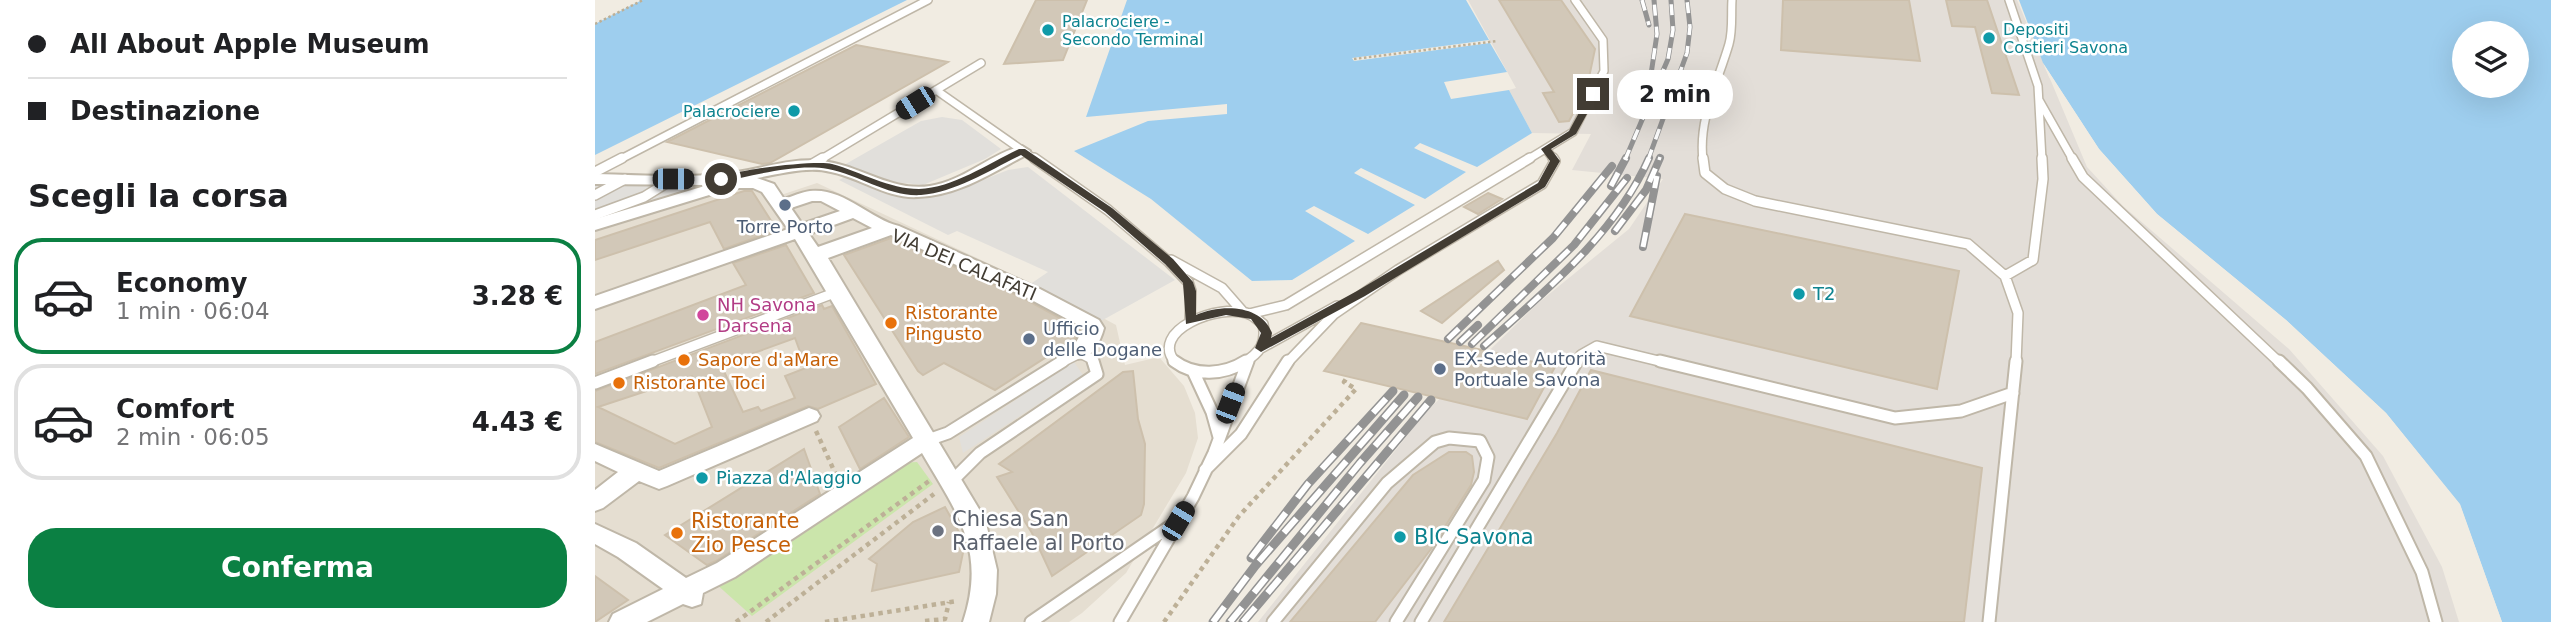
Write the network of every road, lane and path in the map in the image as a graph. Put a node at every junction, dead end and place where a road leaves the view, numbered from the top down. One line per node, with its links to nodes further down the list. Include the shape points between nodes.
1 (643, 0): 6 (path)
2 (928, 0): 15 (lane)
3 (1575, 0): 12 (lane, via 1604,40 1604,71 1573,132)
4 (1732, 0): 30 (lane, via 1730,40 1701,142 1705,173 1725,189 1755,201 1968,244)
5 (2009, 0): 11 (lane)
6 (595, 24)
7 (1497, 41): 8 (path)
8 (1354, 59)
9 (981, 63): 10 (lane)
10 (936, 90): 13 (lane); 14 (lane)
11 (2039, 100): 30 (lane, via 2043,180 2033,260); 68 (lane, via 2083,177 2307,388 2366,456 2422,572)
12 (1546, 149): 32 (lane, via 1555,161 1542,184); 34 (lane, via 1286,305)
13 (1022, 151): 14 (street, via 951,185 923,192 902,191 856,173); 28 (lane, via 1108,210)
14 (811, 165): 16 (street)
15 (595, 172)
16 (759, 172): 19 (street, via 721,179); 20 (street)
17 (595, 179): 18 (street)
18 (625, 179): 19 (street); 21 (lane)
19 (673, 179): 24 (lane, via 644,197)
20 (723, 187): 22 (street, via 755,183 768,188); 25 (street)
21 (595, 195)
22 (780, 206): 23 (street, via 824,196); 27 (street)
23 (856, 211): 26 (street, via 881,226); 27 (street)
24 (595, 215)
25 (595, 225)
26 (881, 231): 29 (street, via 825,251); 37 (street, VIA DEI CALAFATI, via 893,230 1092,324 1091,338)
27 (797, 232): 29 (street); 33 (street)
28 (1162, 255): 34 (lane, via 1234,298); 35 (lane, via 1188,282)
29 (819, 261): 31 (street)
30 (2005, 276): 42 (lane, via 2018,313)
31 (837, 292): 41 (lane); 45 (street)
32 (1361, 293): 36 (lane); 47 (lane, via 1312,333 1290,358 1241,434)
33 (595, 303)
34 (1246, 313): 35 (lane, via 1217,312); 36 (lane, via 1265,328)
35 (1190, 321): 39 (lane, via 1177,332 1170,349 1173,359)
36 (1261, 348): 38 (lane)
37 (1080, 353): 45 (lane, via 948,433); 49 (lane, via 1092,359 1097,374)
38 (1248, 360): 39 (lane, via 1220,370); 44 (lane)
39 (1193, 371): 44 (lane)
40 (1347, 377): 63 (path, via 1343,382 1356,388 1239,516)
41 (595, 383)
42 (2013, 393): 66 (lane, via 1961,411 1895,418 1597,346 1581,355); 67 (lane)
43 (809, 416): 48 (street, via 659,480); 50 (path)
44 (1219, 437): 47 (lane)
45 (925, 441): 49 (street); 50 (street)
46 (595, 452): 48 (street)
47 (1205, 470): 52 (lane)
48 (636, 471): 51 (street)
49 (948, 475): 57 (path); 58 (path); 60 (street, via 973,519 985,558 985,598)
50 (844, 493): 54 (street)
51 (595, 502)
52 (1178, 521): 61 (lane); 62 (lane)
53 (595, 533): 54 (street)
54 (690, 593): 56 (street, via 654,604)
55 (925, 621): 59 (path, via 945,619 949,602)
56 (622, 622)
57 (736, 622)
58 (766, 622)
59 (825, 622)
60 (977, 622)
61 (1031, 622)
62 (1120, 622)
63 (1164, 622)
64 (1273, 622): 65 (lane, via 1387,483 1435,442 1449,438 1480,441 1487,457 1484,480)
65 (1396, 622)
66 (1422, 622)
67 (1989, 622)
68 (2436, 622)

